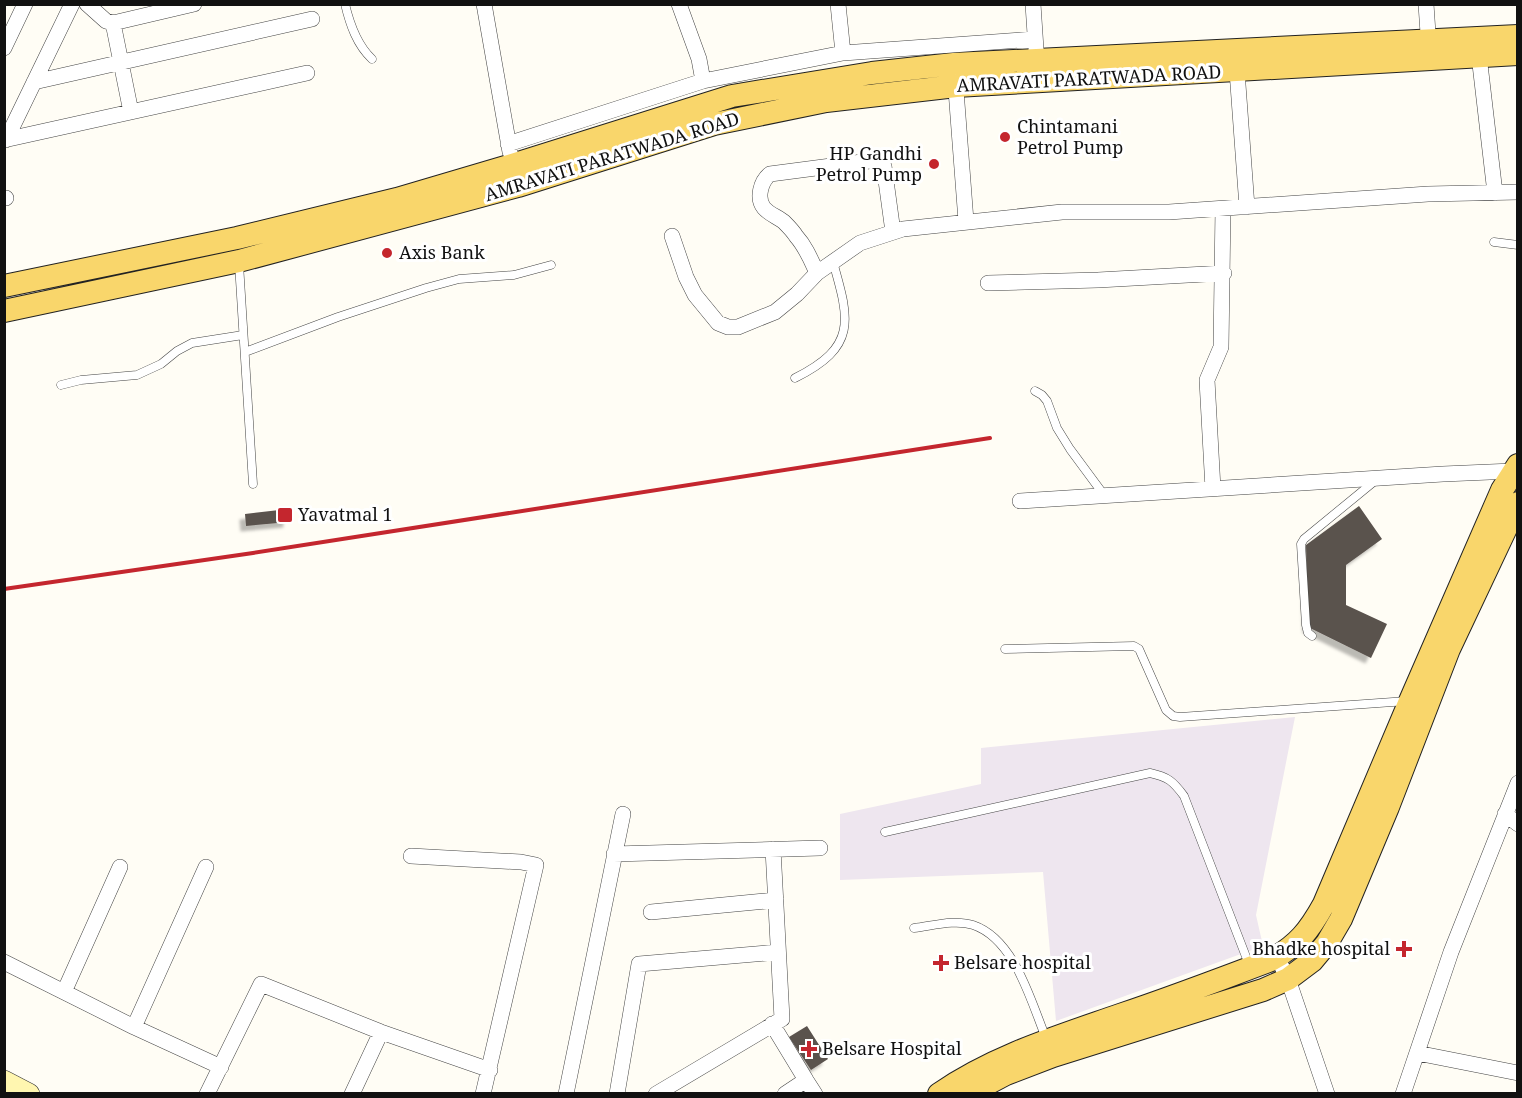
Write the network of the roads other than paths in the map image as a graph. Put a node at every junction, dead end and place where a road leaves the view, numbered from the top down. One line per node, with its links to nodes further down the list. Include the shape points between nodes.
1 (25, 4): 15 (street)
2 (72, 4): 26 (street)
3 (87, 4): 12 (street)
4 (194, 4): 12 (street)
5 (345, 4): 20 (lane, via 355,36)
6 (484, 4): 30 (street)
7 (679, 4): 25 (street)
8 (838, 4): 18 (street)
9 (1033, 4): 16 (street)
10 (1426, 4): 17 (street)
11 (312, 18): 21 (street)
12 (113, 23): 21 (street)
13 (1518, 36): 14 (main road, AMRAVATI PARATWADA ROAD)
14 (1478, 47): 17 (main road, AMRAVATI PARATWADA ROAD); 19 (main road, AMRAVATI PARATWADA ROAD); 32 (street)
15 (4, 48)
16 (1036, 49): 17 (main road, AMRAVATI PARATWADA ROAD); 18 (street); 24 (main road, AMRAVATI PARATWADA ROAD); 27 (street)
17 (1429, 51): 22 (main road, AMRAVATI PARATWADA ROAD)
18 (843, 53): 25 (street)
19 (1518, 54)
20 (372, 60)
21 (120, 62): 26 (street); 28 (street)
22 (1237, 71): 27 (main road, AMRAVATI PARATWADA ROAD); 33 (street)
23 (307, 73): 28 (street)
24 (955, 75): 27 (main road, AMRAVATI PARATWADA ROAD); 30 (main road, AMRAVATI PARATWADA ROAD, via 872,73 732,96); 35 (street); 41 (main road, AMRAVATI PARATWADA ROAD, via 714,124 518,186)
25 (703, 81): 30 (street)
26 (34, 82): 29 (street)
27 (1038, 82)
28 (130, 112): 29 (street)
29 (5, 140)
30 (510, 154): 38 (main road, AMRAVATI PARATWADA ROAD, via 397,199)
31 (1518, 192): 32 (street)
32 (1495, 193): 33 (street)
33 (1247, 207): 34 (street)
34 (1223, 209): 35 (street, via 1062,212); 45 (street)
35 (966, 221): 36 (street)
36 (893, 232): 42 (street, via 860,243); 44 (street, via 884,166 877,160 770,174 762,185 763,207 797,236)
37 (672, 236): 44 (street, via 694,295 713,318 728,327 738,327 774,312)
38 (237, 238): 41 (lane); 47 (main road, AMRAVATI PARATWADA ROAD)
39 (1494, 242): 40 (lane)
40 (1518, 245)
41 (239, 261): 48 (main road, AMRAVATI PARATWADA ROAD); 49 (lane)
42 (833, 262): 44 (street); 51 (lane, via 844,300 842,337 832,355)
43 (551, 265): 50 (lane, via 514,275 459,279 426,288)
44 (817, 273)
45 (1224, 273): 46 (street); 57 (street, via 1221,347 1208,380)
46 (988, 283)
47 (4, 286)
48 (4, 311)
49 (243, 335): 50 (lane); 52 (lane, via 192,343 137,375)
50 (245, 352): 56 (lane)
51 (795, 378)
52 (61, 385)
53 (1035, 391): 58 (lane, via 1047,401 1057,428)
54 (1516, 469): 55 (street); 63 (main road, via 1502,490)
55 (1377, 479): 57 (street); 61 (lane, via 1301,544 1306,625)
56 (253, 484)
57 (1213, 489): 58 (street)
58 (1105, 496): 59 (street)
59 (1020, 501)
60 (1518, 503): 63 (main road, via 1449,649)
61 (1312, 636)
62 (1005, 649): 63 (lane, via 1134,646 1139,649 1167,710 1180,717)
63 (1420, 700): 78 (main road, via 1312,927); 81 (main road, via 1388,807 1341,919 1312,961)
64 (1518, 783): 66 (street)
65 (623, 814): 70 (street)
66 (1511, 819): 87 (street, via 1451,952)
67 (885, 832): 80 (lane, via 1150,773 1163,776 1184,796)
68 (820, 848): 69 (street)
69 (773, 849): 70 (street); 74 (street)
70 (614, 854): 97 (street)
71 (411, 856): 89 (street, via 536,865)
72 (120, 867): 82 (street)
73 (206, 867): 84 (street)
74 (776, 900): 75 (street); 77 (street)
75 (651, 912)
76 (914, 928): 86 (lane, via 956,923 973,925 989,934 1014,962)
77 (778, 952): 83 (street, via 782,1019); 98 (street, via 639,964)
78 (1277, 957): 80 (main road); 81 (street)
79 (4, 962): 82 (street)
80 (1251, 968): 86 (main road)
81 (1288, 979): 86 (main road, via 1263,990); 104 (street)
82 (64, 992): 84 (street)
83 (772, 1024): 91 (street); 99 (street)
84 (134, 1027): 88 (street)
85 (381, 1032): 88 (street, via 261,984); 89 (street); 95 (street)
86 (1050, 1048): 102 (main road, via 998,1060); 103 (main road)
87 (1417, 1053): 90 (street); 105 (street)
88 (221, 1067): 94 (street)
89 (490, 1070): 96 (street)
90 (1518, 1073)
91 (806, 1080): 100 (street); 101 (street)
92 (4, 1081): 93 (street)
93 (29, 1094)
94 (207, 1094)
95 (352, 1094)
96 (483, 1094)
97 (566, 1094)
98 (616, 1094)
99 (656, 1094)
100 (785, 1094)
101 (815, 1094)
102 (939, 1094)
103 (969, 1094)
104 (1327, 1094)
105 (1403, 1094)

